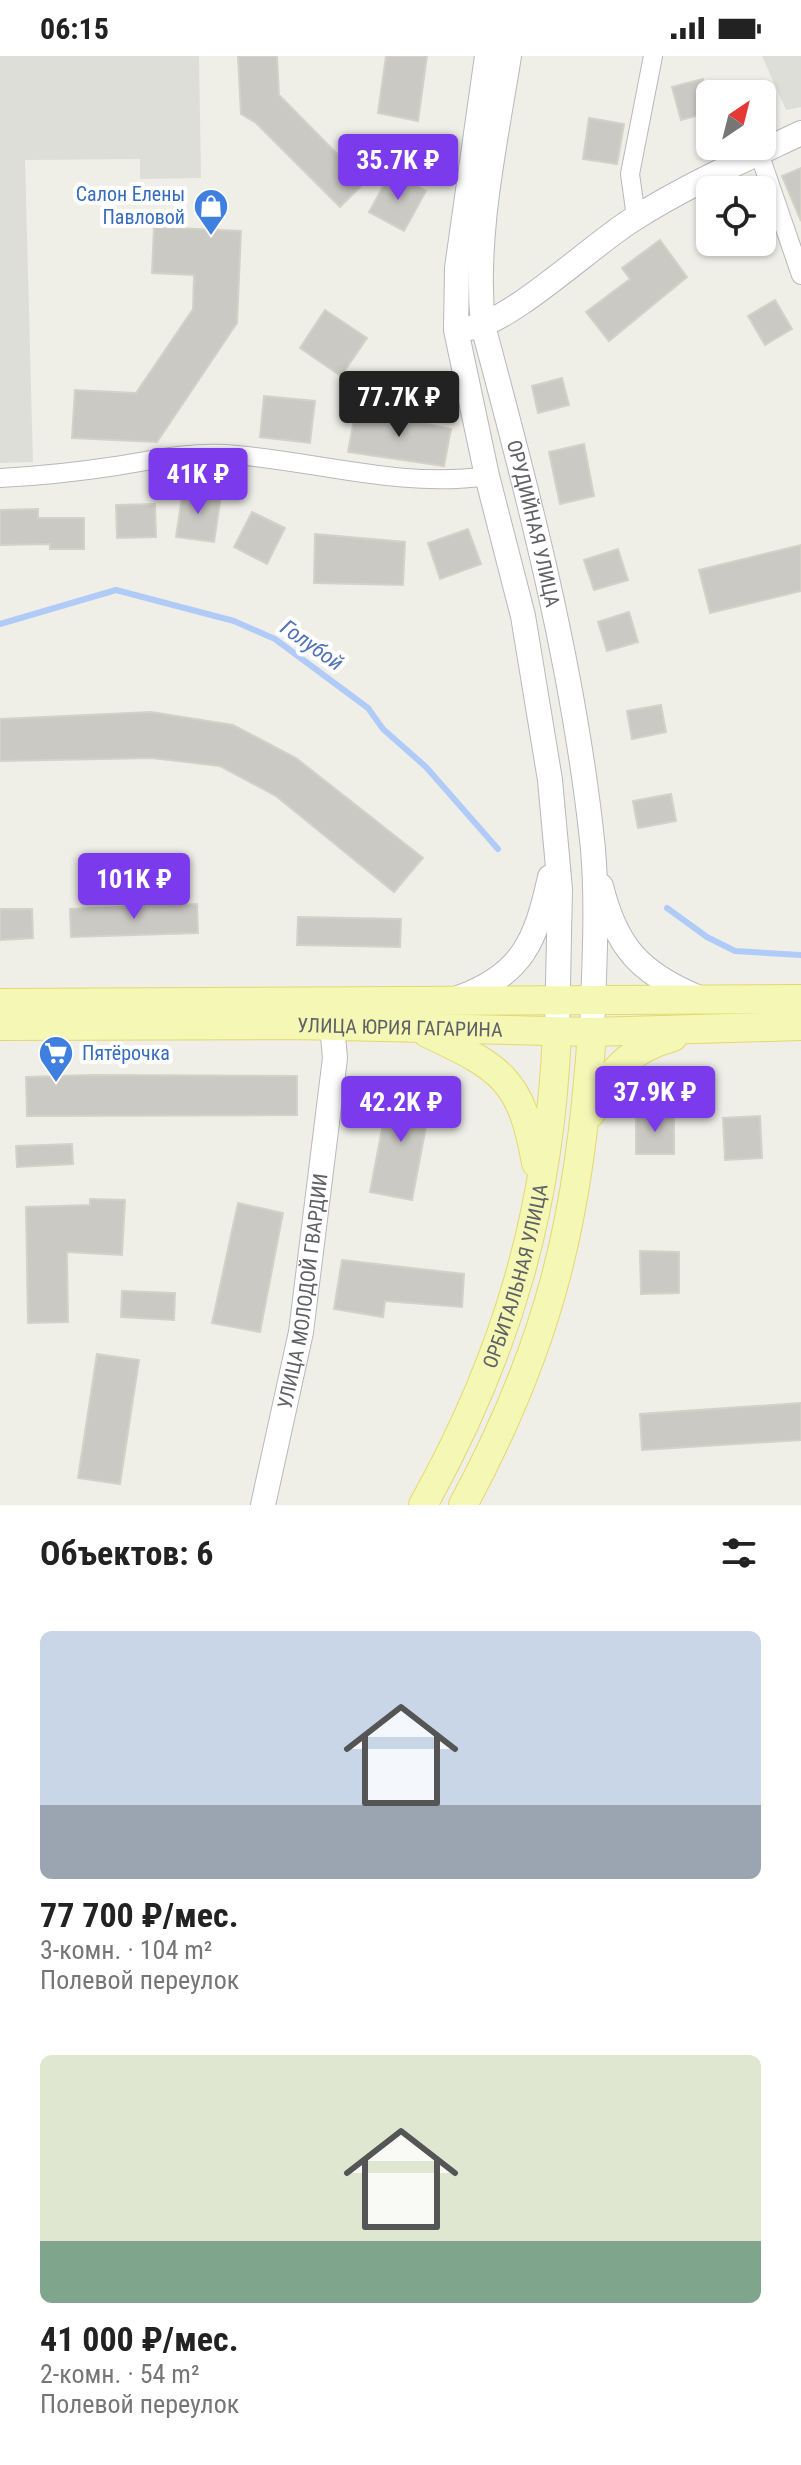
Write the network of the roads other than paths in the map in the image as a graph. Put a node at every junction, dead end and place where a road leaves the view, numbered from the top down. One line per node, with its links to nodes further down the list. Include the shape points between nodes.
1 (487, 56): 11 (main road, ОРУДИЙНАЯ УЛИЦА, via 457,268)
2 (509, 56): 10 (main road, ОРУДИЙНАЯ УЛИЦА, via 485,211 480,264)
3 (653, 56): 8 (street, via 630,174)
4 (801, 133): 5 (main road)
5 (776, 145)
6 (746, 160): 8 (main road)
7 (761, 160): 9 (street)
8 (636, 217): 10 (main road)
9 (801, 275)
10 (483, 326): 11 (main road); 15 (main road, ОРУДИЙНАЯ УЛИЦА, via 552,606)
11 (456, 330): 12 (main road, ОРУДИЙНАЯ УЛИЦА)
12 (487, 476): 13 (street, via 392,477 226,454 182,454 56,475); 14 (main road, ОРУДИЙНАЯ УЛИЦА, via 523,616)
13 (0, 478)
14 (558, 848): 18 (main road, ОРУДИЙНАЯ УЛИЦА); 21 (main road, via 529,947 493,983)
15 (593, 853): 17 (main road, via 609,917 633,956 661,982); 19 (main road, ОРУДИЙНАЯ УЛИЦА)
16 (801, 999): 17 (main road, УЛИЦА ЮРИЯ ГАГАРИНА)
17 (703, 1000): 19 (main road, УЛИЦА ЮРИЯ ГАГАРИНА)
18 (558, 1001): 19 (main road, УЛИЦА ЮРИЯ ГАГАРИНА); 21 (main road, УЛИЦА ЮРИЯ ГАГАРИНА); 27 (main road, ОРУДИЙНАЯ УЛИЦА)
19 (593, 1001): 28 (main road, ОРУДИЙНАЯ УЛИЦА)
20 (0, 1003): 21 (main road, УЛИЦА ЮРИЯ ГАГАРИНА)
21 (445, 1003)
22 (0, 1026): 23 (main road, УЛИЦА ЮРИЯ ГАГАРИНА)
23 (332, 1026): 25 (main road, УЛИЦА ЮРИЯ ГАГАРИНА); 31 (main road, УЛИЦА МОЛОДОЙ ГВАРДИИ, via 335,1058 301,1332)
24 (801, 1026): 26 (main road, УЛИЦА ЮРИЯ ГАГАРИНА)
25 (415, 1028): 27 (main road, УЛИЦА ЮРИЯ ГАГАРИНА); 30 (main road, via 472,1054 510,1084 530,1132)
26 (706, 1029): 28 (main road, УЛИЦА ЮРИЯ ГАГАРИНА); 29 (main road, via 631,1054 613,1070)
27 (557, 1032): 28 (main road, УЛИЦА ЮРИЯ ГАГАРИНА); 30 (main road, ОРБИТАЛЬНАЯ УЛИЦА)
28 (592, 1032): 29 (main road, ОРБИТАЛЬНАЯ УЛИЦА)
29 (584, 1133): 33 (main road, ОРБИТАЛЬНАЯ УЛИЦА, via 575,1200 550,1306 512,1408)
30 (541, 1194): 32 (main road, ОРБИТАЛЬНАЯ УЛИЦА, via 518,1288 491,1367)
31 (263, 1505)
32 (423, 1505)
33 (463, 1505)

